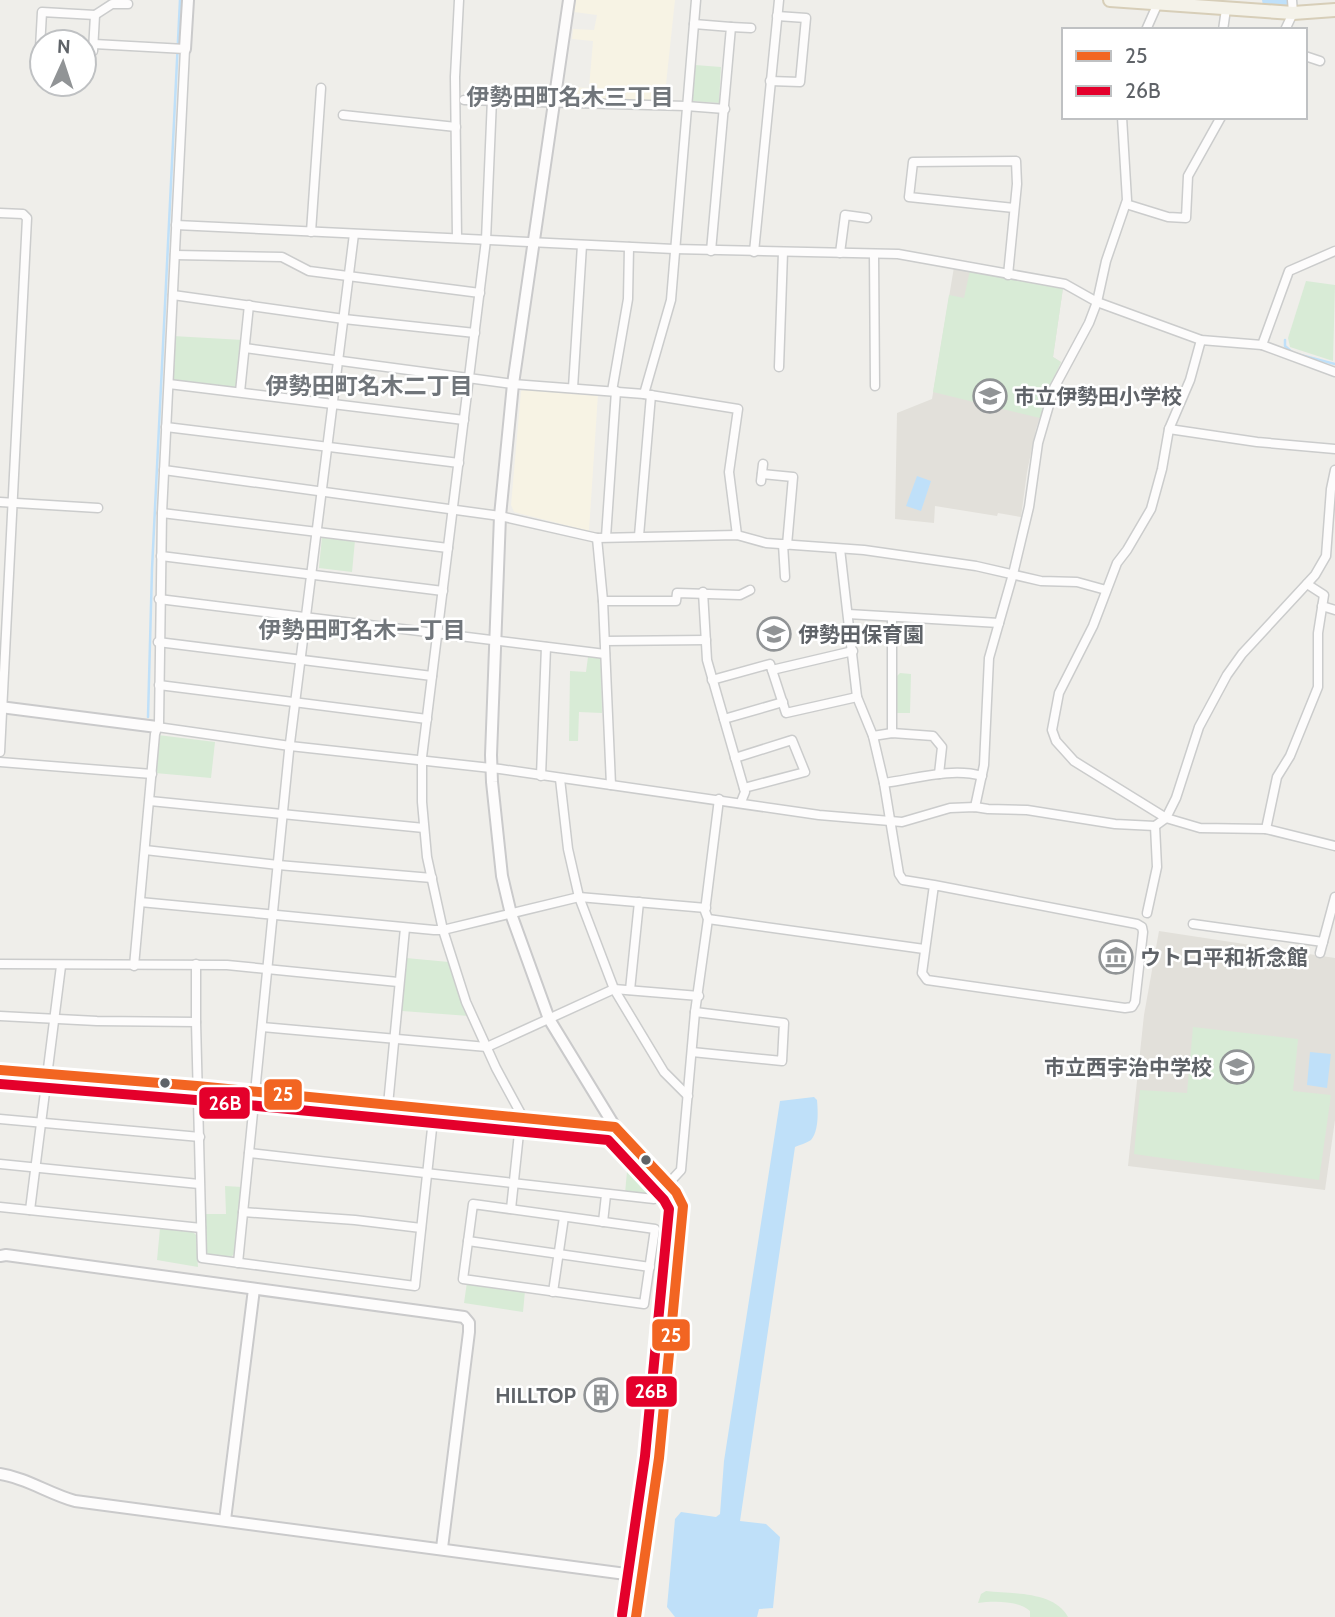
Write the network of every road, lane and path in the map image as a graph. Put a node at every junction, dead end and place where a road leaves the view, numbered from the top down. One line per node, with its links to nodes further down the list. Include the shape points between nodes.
1 (188, 0): 23 (street)
2 (459, 0): 36 (street)
3 (569, 0): 30 (street)
4 (696, 0): 14 (street)
5 (779, 0): 13 (street)
6 (1110, 0): 7 (main road)
7 (1158, 2): 9 (main road); 19 (street)
8 (128, 4): 12 (street, via 113,4)
9 (1233, 5): 10 (main road); 20 (street)
10 (1292, 6): 11 (main road); 21 (street)
11 (1335, 10)
12 (95, 15): 16 (street, via 42,12); 17 (street)
13 (777, 16): 26 (street); 26 (street, via 806,18 800,82)
14 (695, 23): 15 (street); 31 (street)
15 (731, 27): 18 (street); 32 (street)
16 (42, 28)
17 (94, 28)
18 (751, 28)
19 (1147, 28)
20 (1224, 28)
21 (1286, 28)
22 (98, 44): 23 (street)
23 (182, 49): 41 (street)
24 (1307, 57): 25 (street)
25 (1320, 61)
26 (770, 81): 51 (street)
27 (320, 88): 42 (street)
28 (492, 99): 29 (street); 30 (street); 45 (street)
29 (464, 100)
30 (555, 103): 31 (street); 46 (street)
31 (686, 106): 32 (street); 49 (street)
32 (725, 109): 50 (street)
33 (343, 115): 36 (street)
34 (1122, 119): 37 (street)
35 (1220, 119): 37 (street, via 1188,176 1186,218)
36 (456, 127): 44 (street)
37 (1126, 204): 61 (street)
38 (1014, 208): 38 (street, via 909,197 913,162 1016,161); 57 (street)
39 (0, 213): 91 (street, via 27,218)
40 (867, 218): 54 (street, via 845,215)
41 (176, 225): 42 (street); 56 (street)
42 (311, 232): 43 (street)
43 (354, 234): 44 (street); 58 (street)
44 (457, 238): 45 (street)
45 (486, 240): 46 (street); 59 (street)
46 (535, 242): 47 (street); 73 (street)
47 (582, 244): 48 (street); 75 (street)
48 (629, 247): 49 (street); 76 (street, via 628,299)
49 (674, 249): 50 (street); 78 (street, via 671,300)
50 (711, 251): 51 (street)
51 (754, 251): 53 (street)
52 (1335, 251): 66 (street, via 1289,271)
53 (783, 252): 54 (street); 69 (street)
54 (840, 253): 55 (street)
55 (874, 254): 57 (street, via 898,254); 74 (street)
56 (175, 255): 58 (street, via 282,257 309,271); 60 (street)
57 (1008, 275): 61 (street, via 1065,284)
58 (349, 277): 59 (street); 63 (street)
59 (480, 293): 64 (street)
60 (173, 295): 62 (street); 72 (street)
61 (1097, 302): 65 (street); 106 (street, via 1054,388 1038,443)
62 (249, 305): 63 (street); 67 (street)
63 (344, 319): 64 (street); 68 (street)
64 (475, 333): 71 (street)
65 (1201, 340): 66 (street); 82 (street)
66 (1262, 345): 70 (street)
67 (244, 348): 68 (street); 77 (street)
68 (338, 362): 71 (street); 79 (street)
69 (779, 367)
70 (1335, 372)
71 (469, 378): 73 (street); 80 (street)
72 (169, 384): 77 (street); 81 (street)
73 (513, 384): 75 (street); 95 (street)
74 (875, 386)
75 (573, 388): 76 (street)
76 (614, 391): 78 (street); 99 (street)
77 (240, 392): 79 (street)
78 (647, 394): 97 (street, via 738,408 729,472); 98 (street)
79 (333, 403): 80 (street); 83 (street)
80 (464, 420): 85 (street)
81 (166, 427): 83 (street); 86 (street)
82 (1169, 429): 84 (street); 110 (street, via 1151,509 1116,563)
83 (328, 447): 85 (street); 89 (street)
84 (1335, 449)
85 (458, 463): 93 (street)
86 (164, 470): 89 (street); 94 (street)
87 (1335, 470): 104 (street)
88 (762, 473): 100 (street, via 793,477)
89 (322, 492): 93 (street); 96 (street)
90 (0, 502): 91 (street)
91 (11, 502): 92 (street); 137 (street)
92 (98, 508)
93 (453, 509): 95 (street); 101 (street)
94 (162, 513): 96 (street); 103 (street)
95 (500, 516): 99 (street); 122 (street)
96 (317, 532): 101 (street); 105 (street)
97 (737, 534): 98 (street); 100 (street)
98 (639, 536): 99 (street)
99 (601, 538): 114 (street)
100 (785, 545): 102 (street); 107 (street)
101 (448, 548): 111 (street)
102 (840, 549): 106 (street); 117 (street)
103 (161, 556): 105 (street); 113 (street)
104 (1330, 557): 108 (street)
105 (312, 574): 111 (street); 118 (street)
106 (1013, 574): 110 (street); 120 (street)
107 (785, 577)
108 (1307, 584): 115 (street, via 1324,596); 162 (street, via 1227,675 1199,727)
109 (750, 590): 112 (street, via 740,594)
110 (1106, 590): 162 (street, via 1059,693 1052,730 1074,761)
111 (443, 591): 121 (street)
112 (703, 592): 114 (street, via 677,593 676,601); 123 (street)
113 (159, 599): 118 (street); 125 (street)
114 (603, 601): 124 (street)
115 (1322, 606): 116 (street); 166 (street, via 1318,687 1277,778)
116 (1335, 611)
117 (848, 614): 119 (street); 127 (street)
118 (306, 617): 121 (street); 129 (street)
119 (892, 617): 120 (street); 141 (street)
120 (999, 623): 152 (street, via 989,658)
121 (438, 633): 122 (street); 131 (street)
122 (494, 640): 126 (street); 148 (street)
123 (706, 640): 124 (street); 132 (street)
124 (605, 641): 128 (street)
125 (158, 642): 129 (street); 133 (street)
126 (546, 647): 128 (street); 151 (street)
127 (853, 651): 130 (street); 134 (street)
128 (605, 654): 155 (street)
129 (300, 661): 131 (street); 136 (street)
130 (772, 670): 132 (street, via 770,664); 135 (street)
131 (432, 676): 138 (street)
132 (712, 680): 139 (street)
133 (159, 685): 136 (street); 140 (street)
134 (858, 697): 135 (street, via 786,713); 142 (street)
135 (783, 702): 139 (street)
136 (295, 703): 138 (street); 143 (street)
137 (1, 707): 140 (street); 144 (street)
138 (427, 719): 146 (street)
139 (724, 719): 145 (street)
140 (157, 727): 143 (street); 149 (street)
141 (892, 733): 142 (street); 150 (street, via 933,736 942,747)
142 (873, 736): 154 (street)
143 (290, 746): 146 (street); 161 (street)
144 (0, 752)
145 (735, 758): 156 (street); 156 (street, via 792,740 805,772)
146 (422, 761): 148 (street); 165 (street)
147 (0, 762): 149 (street)
148 (491, 768): 151 (street); 178 (street, via 502,876)
149 (152, 774): 158 (street)
150 (939, 774): 152 (street); 154 (street)
151 (541, 776): 153 (street)
152 (982, 776): 160 (street)
153 (560, 779): 155 (street); 172 (street)
154 (884, 783): 163 (street)
155 (611, 785): 157 (street)
156 (744, 788): 159 (street)
157 (719, 799): 159 (street); 176 (street)
158 (150, 801): 161 (street); 168 (street)
159 (741, 802): 163 (street)
160 (975, 807): 163 (street); 164 (street)
161 (283, 814): 165 (street); 169 (street)
162 (1166, 818): 164 (street); 166 (street, via 1200,828)
163 (890, 821): 171 (street, via 899,874 904,880)
164 (1155, 826): 177 (street, via 1157,867)
165 (424, 828): 170 (street)
166 (1266, 829): 167 (street)
167 (1335, 846)
168 (145, 850): 169 (street); 174 (street)
169 (278, 865): 170 (street); 179 (street)
170 (432, 878): 183 (street)
171 (934, 885): 185 (street); 185 (street, via 1141,925 1135,1002 1125,1009 927,980 922,973)
172 (579, 897): 175 (street); 178 (street); 193 (street)
173 (1335, 897): 184 (street)
174 (140, 902): 179 (street); 190 (street)
175 (639, 902): 176 (street); 194 (street)
176 (706, 908): 180 (street)
177 (1147, 913)
178 (511, 914): 183 (street); 199 (street)
179 (273, 915): 182 (street); 191 (street)
180 (708, 919): 185 (street); 195 (street)
181 (1193, 924): 184 (street)
182 (405, 928): 183 (street); 192 (street)
183 (443, 930): 203 (street)
184 (1323, 942): 186 (street)
185 (924, 949)
186 (1320, 953)
187 (0, 964): 189 (street)
188 (196, 964): 190 (street); 191 (street); 200 (street)
189 (61, 966): 190 (street); 198 (street)
190 (134, 966)
191 (267, 969): 192 (street); 201 (street)
192 (398, 982): 202 (street)
193 (614, 989): 194 (street); 199 (street); 209 (street, via 664,1072)
194 (630, 990): 195 (street)
195 (699, 996): 196 (street)
196 (695, 1012): 204 (street); 204 (street, via 784,1023 782,1061)
197 (0, 1016): 198 (street)
198 (54, 1019): 200 (street); 206 (street)
199 (549, 1019): 203 (street); 215 (street)
200 (196, 1022): 207 (street)
201 (262, 1027): 202 (street); 208 (street)
202 (395, 1039): 203 (street); 210 (street)
203 (486, 1047): 213 (street)
204 (692, 1052): 209 (street)
205 (0, 1070): 206 (street)
206 (47, 1074): 207 (street); 214 (street)
207 (197, 1086): 208 (street); 216 (street)
208 (256, 1092): 210 (street); 217 (street)
209 (688, 1096): 223 (street, via 681,1170)
210 (388, 1105): 211 (street)
211 (434, 1110): 213 (street); 220 (street)
212 (0, 1119): 214 (street)
213 (520, 1119): 215 (street); 222 (street)
214 (41, 1123): 216 (street); 219 (street)
215 (615, 1127): 223 (street)
216 (200, 1137): 221 (street)
217 (249, 1153): 220 (street); 228 (street)
218 (0, 1164): 219 (street)
219 (35, 1167): 221 (street); 227 (street)
220 (427, 1174): 222 (street); 232 (street)
221 (199, 1184): 231 (street)
222 (514, 1184): 224 (street); 226 (street)
223 (670, 1184): 224 (street, via 653,1199); 243 (street, via 683,1206 659,1458)
224 (606, 1195): 230 (street)
225 (0, 1207): 227 (street)
226 (512, 1209): 229 (street); 233 (street, via 473,1204)
227 (30, 1210): 231 (street)
228 (243, 1212): 232 (street); 236 (street)
229 (564, 1217): 230 (street); 234 (street)
230 (603, 1222): 237 (street, via 655,1229)
231 (201, 1228): 236 (street, via 202,1258)
232 (421, 1228): 236 (street, via 415,1286)
233 (468, 1241): 234 (street); 239 (street, via 463,1279)
234 (559, 1254): 237 (street); 239 (street)
235 (0, 1256): 238 (street)
236 (239, 1263)
237 (650, 1267): 239 (street, via 645,1304)
238 (254, 1289): 241 (street); 242 (street, via 464,1317 469,1323)
239 (553, 1292)
240 (0, 1474): 241 (street, via 75,1501)
241 (225, 1520): 242 (street)
242 (442, 1548): 243 (street)
243 (641, 1576): 244 (street)
244 (636, 1617)

